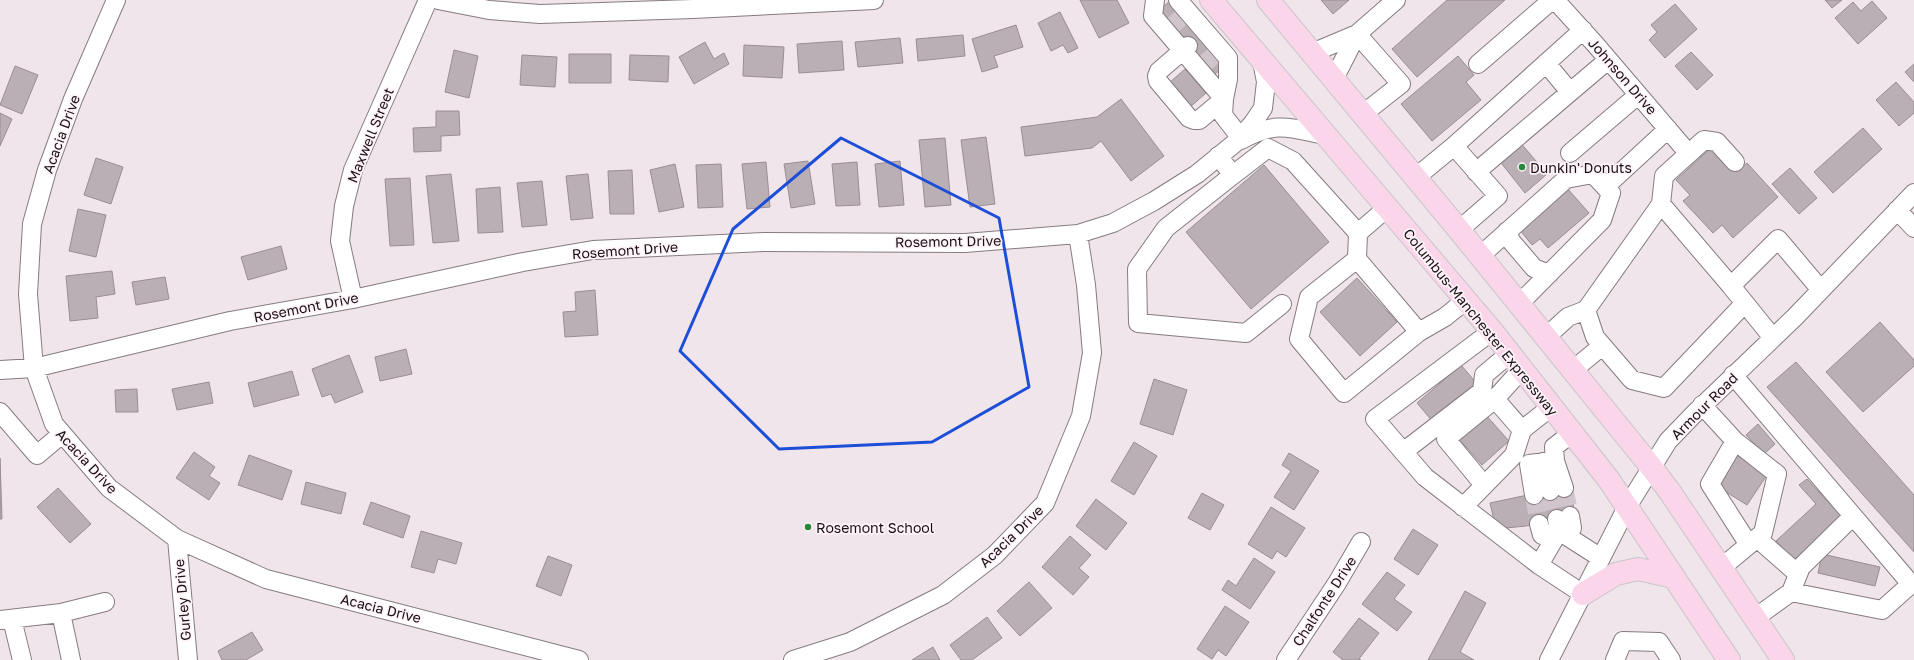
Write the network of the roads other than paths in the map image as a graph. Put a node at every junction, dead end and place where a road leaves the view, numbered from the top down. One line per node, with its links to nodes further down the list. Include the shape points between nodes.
1 (116, 0): 68 (street, Acacia Drive, via 73,99 47,170 32,224 28,294)
2 (428, 0): 55 (street, Maxwell Street, via 353,170 344,206 340,241)
3 (438, 0): 10 (street, via 490,10)
4 (874, 0): 10 (street, via 693,9)
5 (1155, 0): 15 (street, via 1152,16)
6 (1211, 0): 13 (main road, Columbus-Manchester Expressway)
7 (1268, 0): 17 (main road)
8 (1396, 0): 14 (street)
9 (1553, 0): 12 (street, Johnson Drive); 20 (street)
10 (540, 7)
11 (1183, 9): 16 (street)
12 (1583, 30): 18 (street, Johnson Drive); 21 (street)
13 (1238, 33): 16 (street); 19 (main road, Columbus-Manchester Expressway)
14 (1357, 34): 17 (street); 22 (street); 26 (street, via 1400,84)
15 (1185, 48): 25 (street); 25 (street, via 1159,71 1158,81 1189,118 1194,120 1199,120)
16 (1219, 50): 25 (street, via 1228,58 1228,79)
17 (1312, 53): 22 (main road)
18 (1608, 60): 23 (street); 24 (street, Johnson Drive)
19 (1262, 61): 28 (main road, Columbus-Manchester Expressway); 29 (street, Rosemont Drive, via 1266,82 1263,108)
20 (1478, 64)
21 (1546, 64): 23 (street); 30 (street)
22 (1334, 79): 26 (main road)
23 (1570, 92): 35 (street)
24 (1638, 95): 27 (street, Johnson Drive); 31 (street)
25 (1224, 99): 29 (street, via 1223,115)
26 (1363, 114): 37 (main road)
27 (1668, 129): 32 (street, Johnson Drive); 38 (street)
28 (1324, 135): 29 (street, Rosemont Drive, via 1275,127 1260,130); 42 (main road, Columbus-Manchester Expressway)
29 (1238, 140): 33 (street, Rosemont Drive)
30 (1454, 146): 35 (street); 37 (street)
31 (1570, 153)
32 (1689, 154): 34 (street, via 1704,140 1717,142); 41 (street, via 1664,176)
33 (1218, 156): 36 (street); 40 (street, Rosemont Drive, via 1197,174)
34 (1735, 162)
35 (1476, 172): 46 (street, via 1498,196)
36 (1233, 175): 44 (street); 48 (street, via 1268,148 1293,161)
37 (1415, 178): 46 (main road)
38 (1605, 187): 47 (street, via 1593,174 1566,179); 52 (street, via 1611,193 1602,220)
39 (1914, 193): 43 (street, Armour Road)
40 (1149, 203): 44 (street); 49 (street, Rosemont Drive, via 1113,223)
41 (1661, 204): 53 (street); 60 (street)
42 (1387, 208): 48 (street); 56 (main road, Columbus-Manchester Expressway)
43 (1897, 210): 45 (street); 54 (street, Armour Road)
44 (1166, 228): 58 (street, via 1137,269 1138,323 1246,333)
45 (1914, 228)
46 (1459, 230): 50 (main road)
47 (1507, 231): 50 (street); 52 (street, via 1511,241 1534,268)
48 (1358, 233): 51 (street)
49 (1078, 234): 55 (street, Rosemont Drive, via 965,243 764,242 593,250 523,262); 108 (street, Acacia Drive, via 1092,353 1081,416 1045,503 995,556 943,595 850,642)
50 (1480, 256): 59 (main road)
51 (1357, 259): 61 (street); 61 (street, via 1309,297 1299,339 1344,393)
52 (1549, 274): 59 (street)
53 (1731, 286): 54 (street, via 1778,239); 57 (street)
54 (1821, 290): 64 (street, Armour Road)
55 (353, 299): 68 (street, Rosemont Drive, via 230,321)
56 (1466, 300): 61 (street, via 1445,317); 62 (main road, Columbus-Manchester Expressway)
57 (1745, 303): 64 (street); 65 (street, via 1664,388 1632,380)
58 (1282, 304)
59 (1519, 304): 63 (main road)
60 (1586, 310): 63 (street, via 1568,318); 65 (street, via 1595,337)
61 (1419, 332)
62 (1492, 332): 66 (street); 67 (main road, Columbus-Manchester Expressway)
63 (1546, 337): 70 (main road)
64 (1773, 338): 72 (street, Armour Road)
65 (1602, 346): 70 (street)
66 (1464, 352): 71 (street); 81 (street, via 1375,420)
67 (1516, 362): 71 (street); 73 (street); 75 (main road, Columbus-Manchester Expressway)
68 (34, 368): 69 (street, Rosemont Drive); 79 (street, Acacia Drive, via 54,424)
69 (0, 370)
70 (1574, 370): 83 (main road)
71 (1484, 375): 81 (street, via 1482,391)
72 (1734, 375): 74 (street, Armour Road); 87 (street)
73 (1495, 399): 77 (street); 84 (street, via 1446,439)
74 (1702, 405): 80 (street); 83 (street, Armour Road, via 1668,441)
75 (1551, 407): 77 (street); 78 (main road, Columbus-Manchester Expressway)
76 (0, 412): 79 (street, via 37,456)
77 (1522, 430): 84 (street, via 1514,455)
78 (1572, 433): 82 (street, via 1554,447); 86 (main road, Columbus-Manchester Expressway)
79 (62, 434): 90 (street, Acacia Drive, via 109,488)
80 (1735, 441): 92 (street, via 1710,484); 92 (street, via 1777,474 1763,533)
81 (1403, 452): 85 (street, via 1425,477)
82 (1549, 462): 82 (street, via 1529,464 1549,491)
83 (1652, 468): 86 (street, Armour Road); 95 (main road)
84 (1484, 485): 85 (street)
85 (1462, 507): 94 (street)
86 (1627, 507): 93 (street, Armour Road); 97 (main road, Columbus-Manchester Expressway)
87 (1853, 516): 96 (street, via 1801,567); 98 (street, via 1911,584 1882,610)
88 (1562, 522): 89 (street, via 1542,535); 93 (street); 94 (street)
89 (1539, 524)
90 (177, 539): 106 (street, Gurley Drive); 107 (street, Acacia Drive, via 266,579)
91 (1361, 542): 109 (street, Chalfonte Drive)
92 (1753, 542): 95 (street); 96 (street)
93 (1601, 558): 99 (street, Armour Road)
94 (1539, 565): 99 (street)
95 (1721, 568): 102 (main road)
96 (1798, 574): 98 (street)
97 (1674, 578): 99 (main road, via 1638,569 1616,574); 113 (main road, Columbus-Manchester Expressway)
98 (1791, 592): 102 (street)
99 (1583, 594): 110 (street, Armour Road)
100 (105, 602): 101 (street)
101 (61, 613): 103 (street); 105 (street)
102 (1755, 618): 114 (main road)
103 (6, 620): 104 (street)
104 (22, 660)
105 (72, 660)
106 (188, 660)
107 (579, 660)
108 (793, 660)
109 (1286, 660)
110 (1549, 660)
111 (1614, 660): 112 (street, via 1623,641 1659,642)
112 (1671, 660)
113 (1729, 660)
114 (1783, 660)

